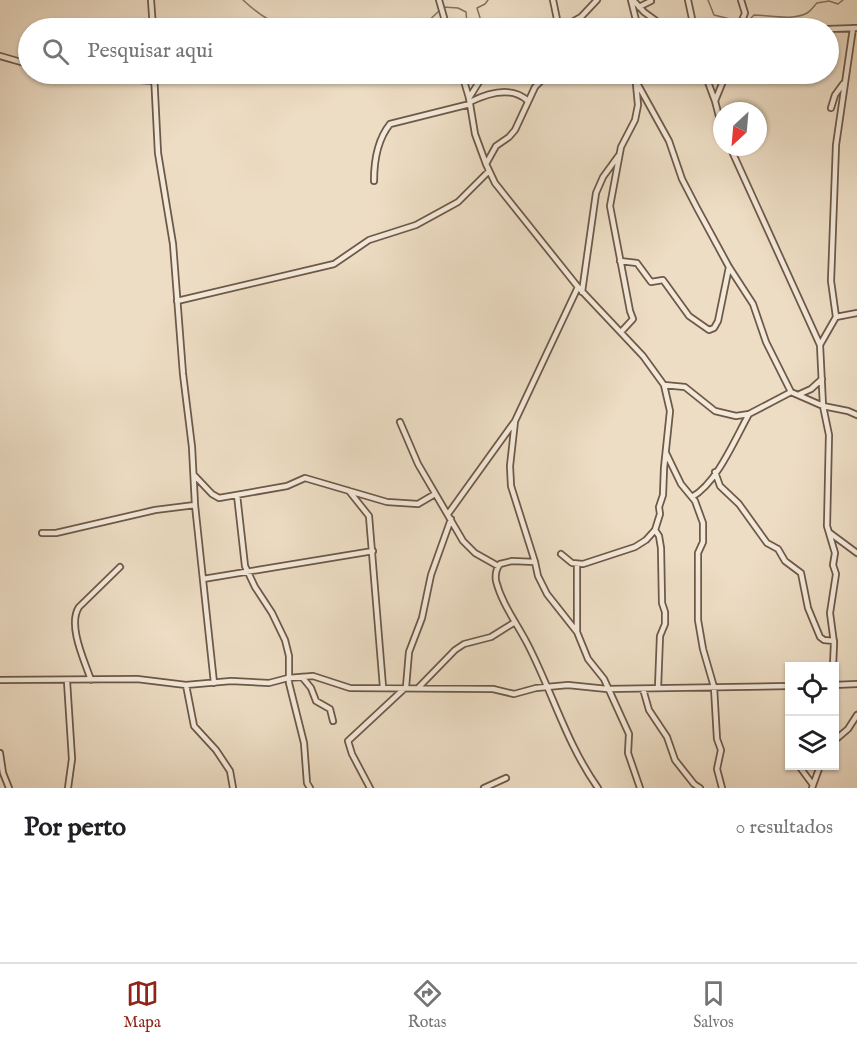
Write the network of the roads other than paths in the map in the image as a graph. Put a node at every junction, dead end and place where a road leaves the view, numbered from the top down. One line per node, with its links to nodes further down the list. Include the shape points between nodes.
1 (151, 0): 10 (street)
2 (439, 0): 11 (street)
3 (553, 0): 12 (street)
4 (597, 0): 13 (street)
5 (632, 0): 9 (street); 14 (street)
6 (688, 0): 16 (street)
7 (741, 0): 17 (street)
8 (651, 1): 9 (street)
9 (639, 7): 15 (street)
10 (152, 18)
11 (444, 18)
12 (557, 18)
13 (579, 18)
14 (636, 18)
15 (653, 18)
16 (692, 18)
17 (743, 18)
18 (855, 28): 19 (street); 22 (street)
19 (839, 29)
20 (0, 56): 21 (street)
21 (18, 61)
22 (844, 83): 34 (street); 45 (street, via 836,145 832,241 831,280)
23 (155, 84): 43 (street, via 158,153)
24 (465, 84): 33 (street)
25 (477, 84): 33 (street)
26 (537, 84): 31 (street)
27 (635, 84): 35 (street, via 635,120)
28 (636, 84): 41 (street, via 669,141 682,178)
29 (710, 84): 32 (street)
30 (722, 84): 32 (street)
31 (528, 101): 33 (street, via 512,91); 37 (street, via 515,130 494,148)
32 (715, 101)
33 (470, 102): 37 (street, via 475,134); 39 (street, via 390,124 377,156)
34 (831, 108)
35 (620, 153): 40 (street, via 610,206); 42 (street, via 598,184)
36 (734, 156): 47 (street)
37 (486, 164): 38 (street)
38 (489, 171): 42 (street); 43 (street, via 458,202 416,225 369,240 334,264)
39 (374, 181)
40 (620, 261): 41 (street, via 637,263 651,282 663,280 689,316 709,330 718,321); 46 (street, via 633,320)
41 (729, 267): 50 (street, via 753,304 766,342)
42 (580, 290): 46 (street); 55 (street)
43 (177, 301): 59 (street)
44 (857, 313): 45 (street)
45 (836, 317): 47 (street)
46 (621, 332): 49 (street)
47 (820, 345): 48 (street)
48 (822, 379): 51 (street); 52 (street)
49 (664, 385): 53 (street, via 685,387 706,406 724,414); 57 (street, via 670,411)
50 (791, 392): 51 (street); 53 (street)
51 (799, 395): 52 (street)
52 (823, 406): 54 (street); 68 (street, via 829,435)
53 (749, 414): 58 (street)
54 (857, 415)
55 (515, 421): 65 (street); 73 (street, via 511,486)
56 (400, 422): 61 (street)
57 (666, 453): 63 (street); 67 (street)
58 (715, 472): 63 (street, via 701,492); 81 (street, via 720,486 740,504 762,536 801,573 808,608 820,637)
59 (194, 475): 62 (street, via 216,497); 64 (street)
60 (349, 491): 61 (street, via 410,505 420,504); 62 (street, via 305,477 287,486); 70 (street, via 369,516)
61 (435, 494): 65 (street)
62 (237, 495): 77 (street)
63 (692, 497): 97 (street, via 703,523 703,542 698,553 698,620)
64 (195, 505): 69 (street); 78 (street)
65 (448, 514): 66 (street)
66 (451, 519): 75 (street, via 463,541); 94 (street, via 409,652)
67 (655, 530): 74 (street, via 635,547); 98 (street, via 661,548 665,612)
68 (829, 532): 71 (street); 81 (street, via 837,574 830,613)
69 (42, 533)
70 (373, 551): 77 (street); 93 (street)
71 (857, 553)
72 (561, 554): 74 (street)
73 (535, 562): 75 (street, via 512,561); 80 (street, via 541,586)
74 (577, 564): 80 (street)
75 (498, 566): 79 (street, via 497,583)
76 (120, 567): 86 (street, via 75,615 79,646)
77 (247, 571): 78 (street); 84 (street, via 285,640)
78 (203, 579): 88 (street)
79 (515, 622): 95 (street, via 491,637 455,650); 96 (street)
80 (577, 632): 99 (street)
81 (834, 641): 82 (street)
82 (833, 662)
83 (302, 677): 84 (street); 93 (street, via 319,677 350,688); 102 (street, via 316,701 330,709)
84 (288, 678): 88 (street, via 269,683); 108 (street, via 304,743)
85 (0, 680): 87 (street)
86 (91, 680): 87 (street); 90 (street, via 137,679)
87 (67, 681): 111 (street, via 72,759)
88 (214, 683): 90 (street)
89 (857, 684): 91 (street)
90 (186, 685): 112 (street, via 194,726 228,768)
91 (839, 685)
92 (785, 686): 97 (street)
93 (383, 687): 94 (street)
94 (406, 687): 95 (street); 113 (street, via 348,741)
95 (418, 687): 96 (street, via 493,689 514,694)
96 (548, 687): 99 (street); 115 (street, via 572,746)
97 (714, 687): 98 (street); 118 (street, via 721,750 717,769)
98 (658, 688): 100 (street)
99 (607, 689): 100 (street); 116 (street, via 629,734 628,753)
100 (643, 689): 117 (street, via 649,710 667,737 675,760)
101 (857, 715): 103 (street)
102 (333, 721)
103 (839, 737)
104 (0, 753): 110 (street)
105 (803, 770): 109 (street)
106 (818, 770): 109 (street)
107 (506, 778): 114 (street)
108 (307, 786)
109 (812, 786)
110 (9, 788)
111 (68, 788)
112 (233, 788)
113 (370, 788)
114 (484, 788)
115 (598, 788)
116 (640, 788)
117 (700, 788)
118 (722, 788)

